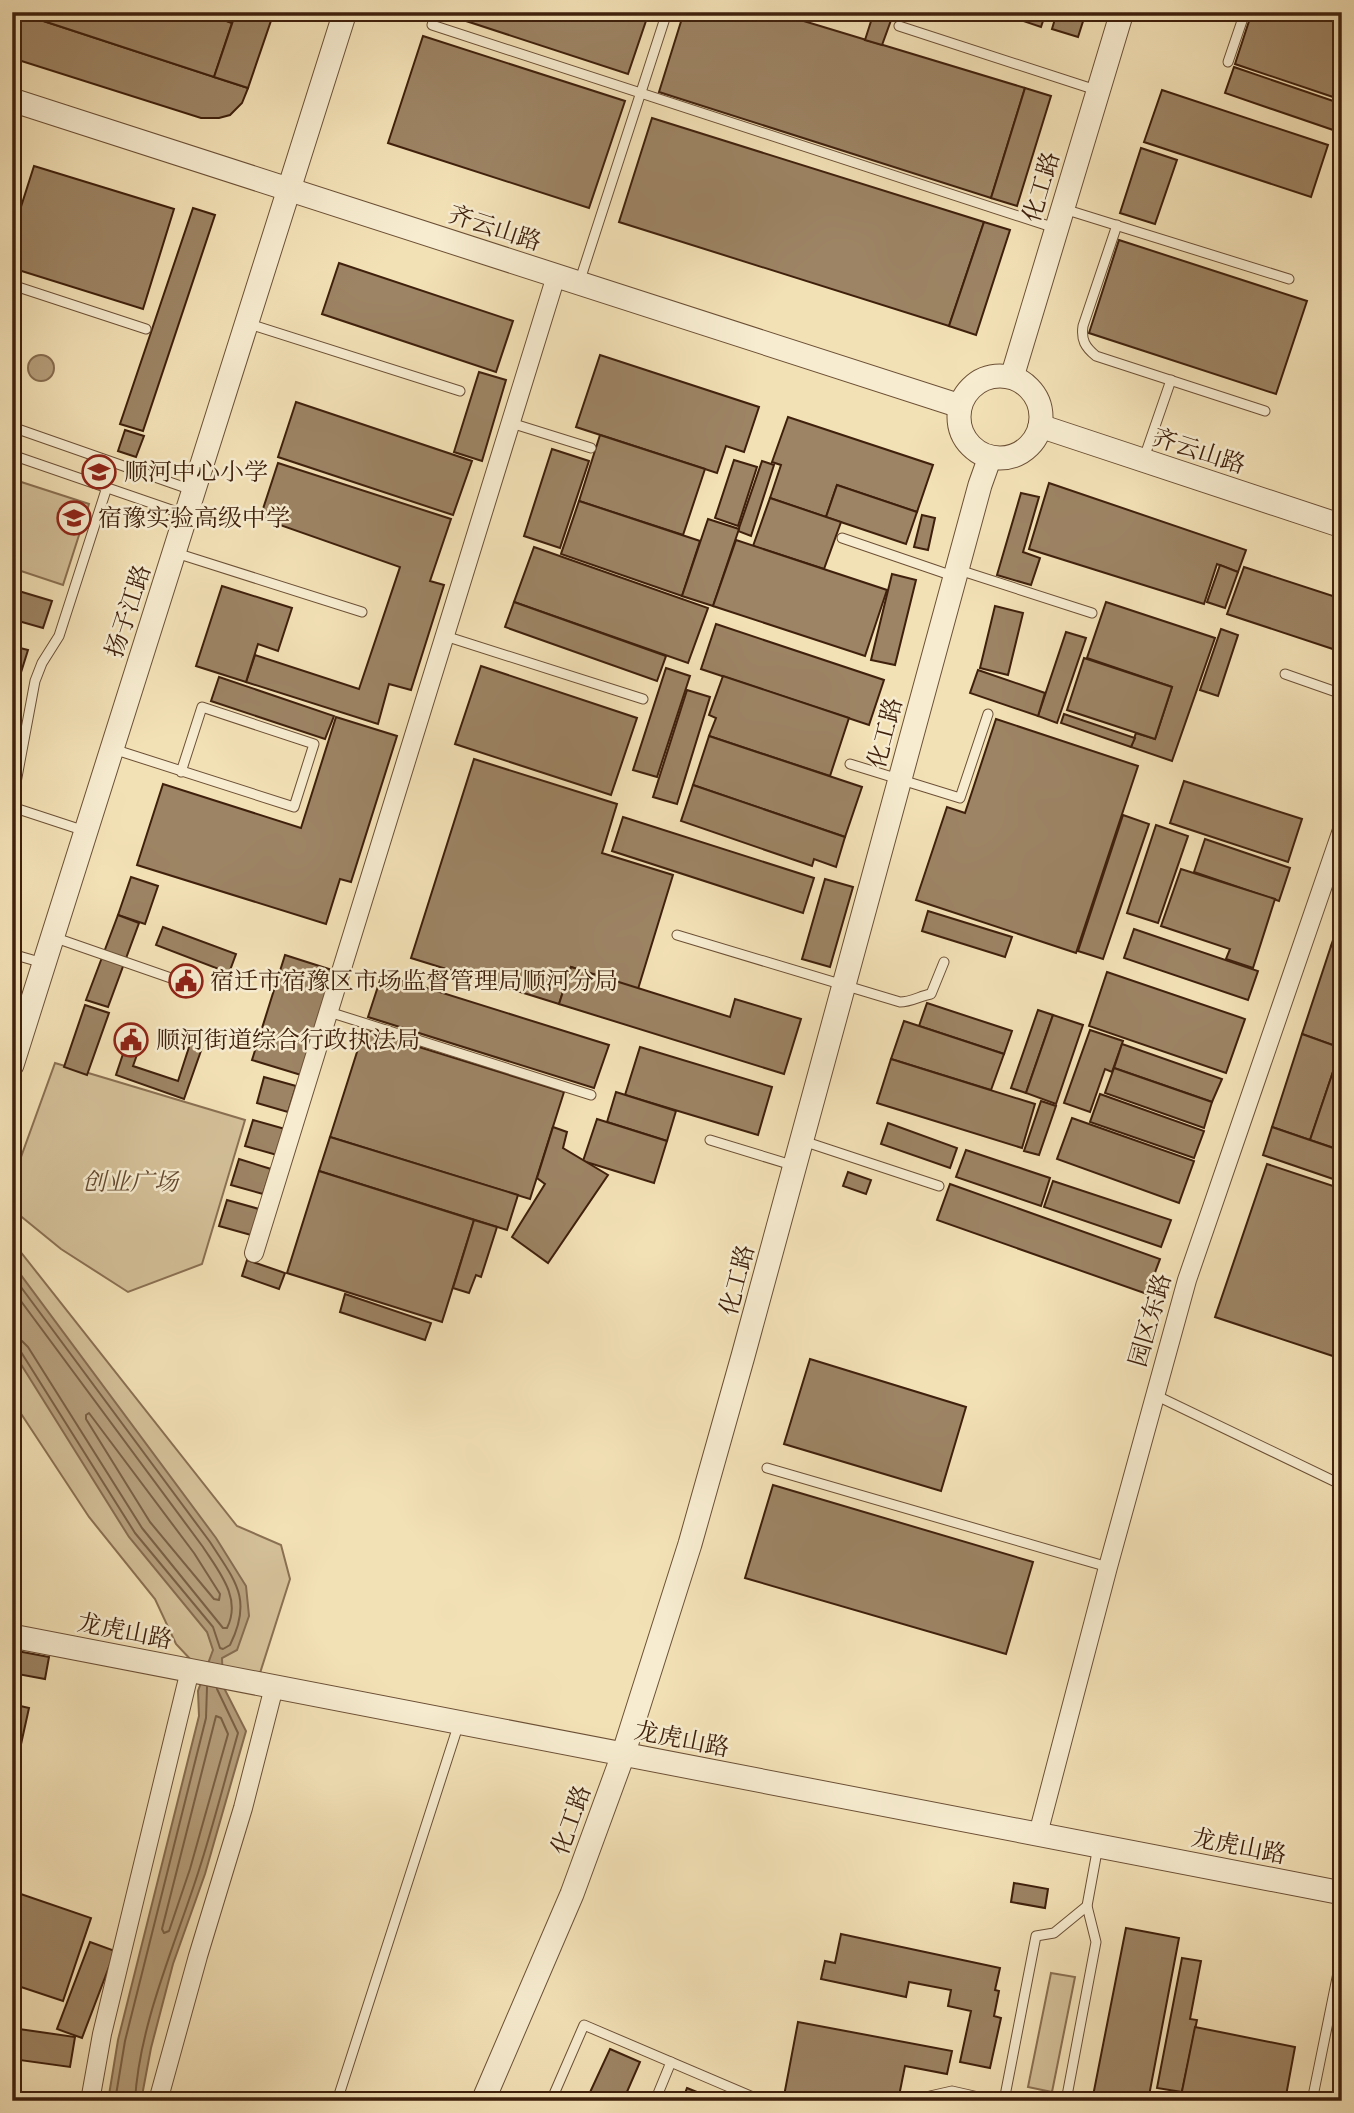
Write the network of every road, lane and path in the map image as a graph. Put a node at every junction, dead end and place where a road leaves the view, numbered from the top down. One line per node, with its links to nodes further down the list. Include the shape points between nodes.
1 (345, 12): 11 (street, 扬子江路)
2 (436, 12): 9 (lane, via 432,25)
3 (667, 12): 9 (lane)
4 (1122, 12): 8 (street, 化工路)
5 (1245, 12): 7 (lane)
6 (899, 26): 8 (lane)
7 (1228, 62)
8 (1098, 91): 12 (street, 化工路)
9 (640, 94): 12 (lane); 16 (lane)
10 (12, 100): 11 (street, 齐云山路)
11 (290, 188): 14 (street, 齐云山路); 18 (street, 扬子江路)
12 (1059, 218): 13 (lane); 20 (street, 化工路)
13 (1117, 225): 15 (lane); 21 (lane, via 1083,326 1084,344 1096,356)
14 (556, 276): 16 (street, 齐云山路); 25 (street)
15 (1289, 279)
16 (579, 283): 23 (street, 齐云山路)
17 (12, 285): 19 (lane)
18 (247, 324): 22 (lane); 33 (street, 扬子江路)
19 (146, 329)
20 (1012, 377): 23 (street, via 993,376 976,383); 26 (street, via 1036,396)
21 (1171, 380): 24 (lane); 31 (lane)
22 (460, 391)
23 (960, 405): 30 (street, via 964,437)
24 (1265, 411)
25 (511, 423): 28 (lane); 41 (street)
26 (1040, 426): 30 (street, via 1027,448 1016,455); 31 (street, 齐云山路)
27 (12, 428): 33 (lane)
28 (591, 448)
29 (12, 455): 32 (lane)
30 (990, 457): 38 (street, 化工路)
31 (1143, 460): 35 (street, 齐云山路)
32 (107, 487): 34 (lane); 50 (lane, via 59,636 35,681)
33 (194, 490): 34 (street, 扬子江路)
34 (186, 515): 37 (street, 扬子江路)
35 (1342, 526)
36 (842, 538): 38 (lane)
37 (174, 552): 39 (lane); 46 (street, 扬子江路)
38 (956, 573): 40 (lane); 49 (street, 化工路)
39 (362, 612)
40 (1092, 613)
41 (445, 636): 44 (lane); 60 (street)
42 (1285, 674): 43 (lane)
43 (1342, 694)
44 (643, 699)
45 (988, 714): 49 (lane, via 960,798)
46 (112, 749): 48 (lane); 52 (street, 扬子江路)
47 (850, 764): 49 (lane)
48 (181, 772): 48 (lane, via 294,807 314,744 202,707)
49 (900, 779): 59 (street, 化工路)
50 (12, 806): 52 (lane)
51 (1342, 830): 68 (street, 园区东路, via 1186,1280)
52 (85, 831): 54 (street, 扬子江路)
53 (677, 935): 59 (lane)
54 (51, 937): 57 (street, 扬子江路); 58 (lane)
55 (12, 954): 57 (lane)
56 (944, 962): 59 (lane, via 931,994 910,1002)
57 (43, 964): 61 (street, 扬子江路)
58 (191, 985)
59 (844, 985): 64 (street, 化工路)
60 (328, 1012): 62 (lane); 67 (street)
61 (13, 1061)
62 (591, 1096)
63 (710, 1140): 65 (lane)
64 (802, 1141): 65 (street, 化工路); 66 (lane)
65 (795, 1166): 76 (street, 化工路, via 690,1545)
66 (939, 1186)
67 (254, 1253)
68 (1155, 1395): 70 (lane); 71 (street, 园区东路)
69 (767, 1468): 71 (lane)
70 (1342, 1485)
71 (1108, 1567): 77 (street, 园区东路)
72 (12, 1636): 73 (street, 龙虎山路)
73 (190, 1670): 74 (street, 龙虎山路); 83 (street)
74 (274, 1687): 75 (street, 龙虎山路); 84 (street)
75 (459, 1723): 76 (street, 龙虎山路); 85 (lane)
76 (623, 1755): 77 (street, 龙虎山路); 86 (street, 化工路, via 572,1894)
77 (1038, 1834): 78 (street, 龙虎山路)
78 (1098, 1846): 79 (street, 龙虎山路); 80 (lane)
79 (1342, 1893)
80 (1087, 1906): 92 (lane, via 1054,1933 1036,1936); 93 (lane, via 1096,1942)
81 (1340, 1963): 94 (lane)
82 (671, 2062): 87 (lane, via 584,2025); 88 (lane); 89 (lane)
83 (90, 2101)
84 (158, 2101)
85 (337, 2101)
86 (483, 2101)
87 (551, 2101)
88 (655, 2101)
89 (762, 2101)
90 (926, 2101): 91 (lane, via 952,2091)
91 (996, 2101)
92 (1004, 2101)
93 (1066, 2101)
94 (1312, 2101)

